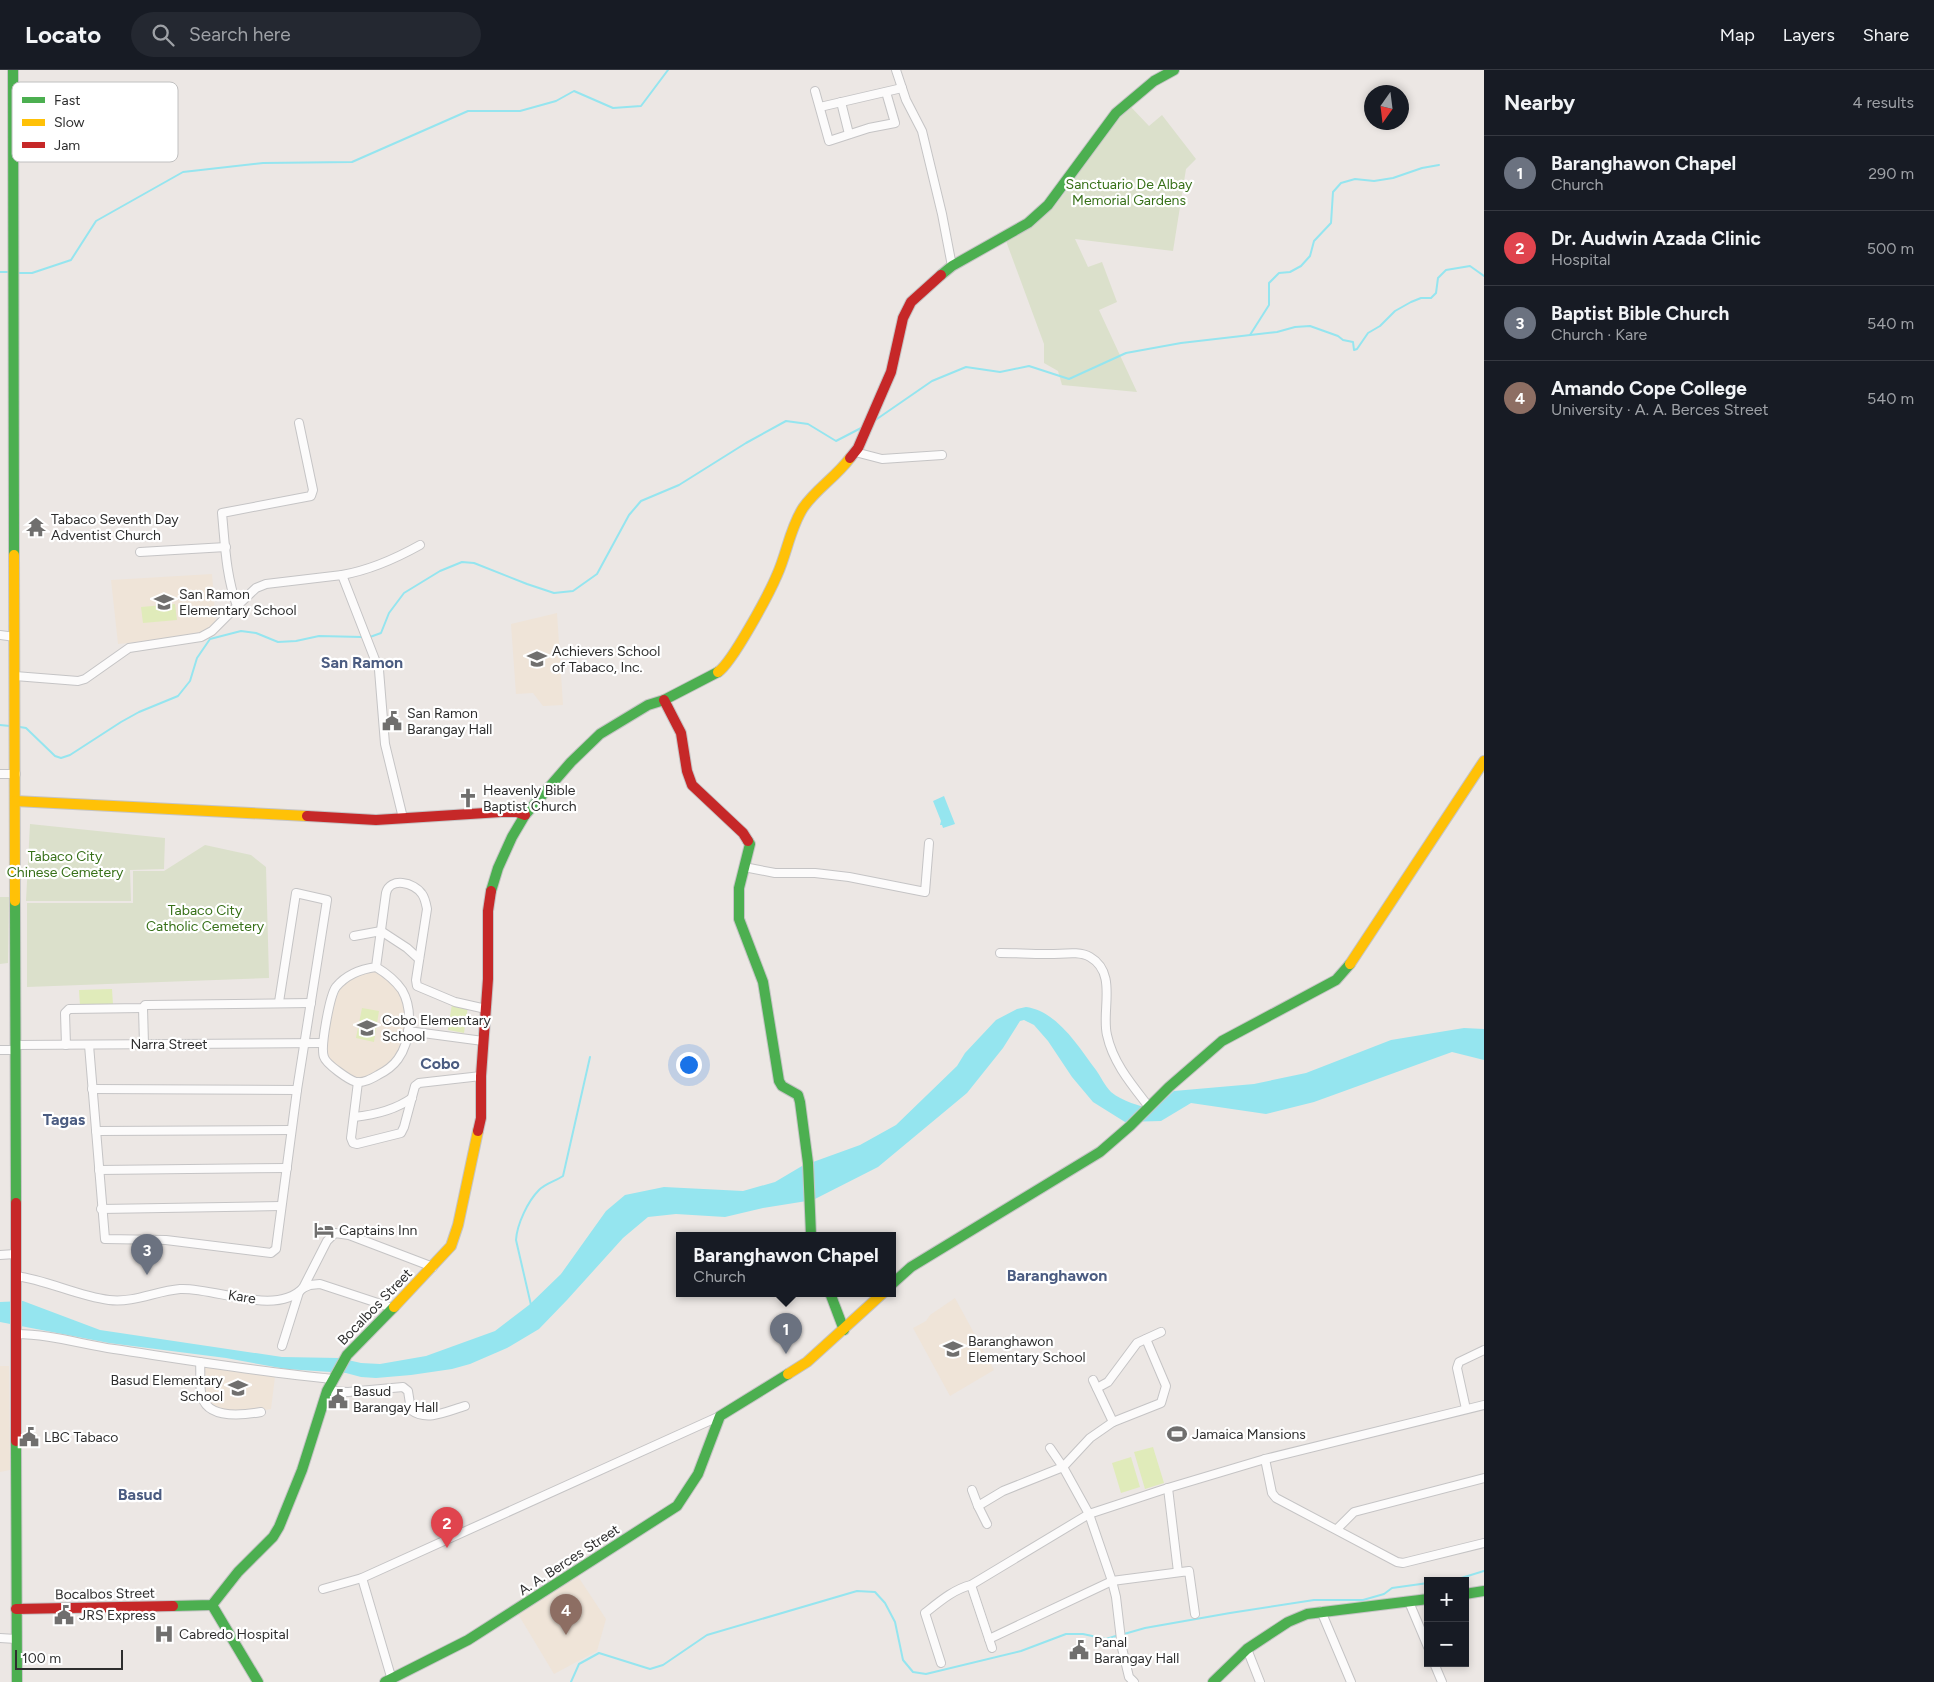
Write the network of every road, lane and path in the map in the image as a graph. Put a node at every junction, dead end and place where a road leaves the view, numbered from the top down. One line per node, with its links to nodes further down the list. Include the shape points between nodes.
1 (896, 70): 3 (street)
2 (1174, 70): 10 (street, Bocalbos Street, via 1154,81 1116,113 1048,205 1028,223)
3 (902, 88): 5 (street); 10 (street, via 922,131)
4 (815, 91): 7 (street)
5 (886, 92): 6 (street); 8 (street, via 895,123)
6 (841, 102): 7 (street); 8 (street)
7 (820, 107): 8 (street, via 829,142)
8 (849, 134)
9 (13, 162): 20 (street)
10 (952, 266): 12 (street, Bocalbos Street, via 911,302 901,326 891,372)
11 (299, 423): 15 (street, via 313,490 311,496 222,513)
12 (856, 452): 13 (street, via 882,459); 22 (street, Bocalbos Street, via 802,508 777,575 720,671)
13 (942, 455)
14 (420, 544): 17 (street, via 362,571)
15 (226, 547): 16 (street); 18 (street, via 230,587)
16 (140, 552)
17 (342, 575): 18 (street, via 266,584 256,588); 28 (street, via 379,670 385,744)
18 (236, 606): 21 (street, via 212,631 201,637 129,648 85,679)
19 (0, 635): 20 (street)
20 (15, 637): 21 (street)
21 (15, 676): 25 (street)
22 (664, 700): 27 (street, Bocalbos Street, via 648,704 600,734); 30 (street, via 681,733 692,785 748,838 750,844)
23 (1484, 761): 56 (street, via 1350,965 1336,980 1222,1041)
24 (0, 774): 25 (street)
25 (16, 774): 26 (street)
26 (15, 801): 28 (street, via 347,819); 49 (street)
27 (525, 815): 28 (street, via 501,812); 41 (street, Bocalbos Street, via 512,837 491,889)
28 (404, 818)
29 (929, 843): 30 (street, via 925,892 849,877 776,873)
30 (744, 867): 64 (street, via 739,888 738,919 763,982 779,1081 798,1095 800,1102 808,1164)
31 (381, 931): 32 (street); 34 (street); 34 (street, via 387,888 397,882 418,890 427,909); 35 (street)
32 (354, 936)
33 (1000, 952): 56 (street, via 1080,954 1100,966 1107,979 1106,1034 1122,1073)
34 (419, 959): 36 (street)
35 (376, 967): 37 (street, via 393,979); 45 (street, via 353,974 334,989)
36 (417, 986): 37 (street); 41 (street, via 455,1002)
37 (403, 992): 42 (street, via 408,1011)
38 (279, 1002): 39 (street); 39 (street, via 296,893 327,900); 40 (street, via 148,1004)
39 (311, 1003): 44 (street)
40 (143, 1008): 46 (street); 47 (street, via 66,1010)
41 (486, 1008): 43 (street, Bocalbos Street)
42 (408, 1031): 43 (street); 52 (street, via 402,1052 391,1067)
43 (483, 1041): 51 (street, Bocalbos Street)
44 (304, 1043): 45 (street, Narra Street); 46 (street, Narra Street); 54 (street)
45 (323, 1043): 52 (street, via 323,1056 327,1063)
46 (144, 1044): 48 (street, Narra Street)
47 (66, 1045): 48 (street, Narra Street); 49 (street, Narra Street)
48 (89, 1045): 53 (street)
49 (15, 1048): 50 (street, Narra Street); 65 (street)
50 (0, 1050)
51 (481, 1076): 55 (street, via 419,1083); 67 (street, Bocalbos Street, via 481,1118 458,1225 451,1246)
52 (358, 1082): 57 (street)
53 (92, 1089): 54 (street); 59 (street)
54 (296, 1090): 58 (street)
55 (412, 1098): 57 (street, via 385,1111); 57 (street, via 404,1127 394,1136 358,1144 353,1142)
56 (1146, 1109): 69 (street, via 1091,1158 917,1263)
57 (354, 1117)
58 (291, 1130): 59 (street); 60 (street)
59 (96, 1131): 61 (street)
60 (287, 1168): 61 (street); 62 (street)
61 (99, 1170): 63 (street)
62 (281, 1206): 63 (street); 63 (street, via 276,1249 271,1253 166,1240 108,1240 103,1236)
63 (101, 1209)
64 (811, 1232)
65 (15, 1254): 66 (street); 68 (street)
66 (0, 1255)
67 (433, 1267): 70 (street, via 349,1235 335,1233 327,1241); 73 (street, Bocalbos Street)
68 (16, 1276): 70 (street, Kare, via 109,1300 130,1300 180,1289 268,1301); 76 (street)
69 (896, 1281)
70 (301, 1290): 73 (street, Kare, via 320,1284); 78 (street)
71 (832, 1297): 74 (street)
72 (879, 1297): 74 (street)
73 (394, 1308): 81 (street, Bocalbos Street, via 347,1355)
74 (844, 1330): 89 (street, via 807,1362)
75 (1161, 1332): 77 (street)
76 (16, 1333): 80 (street); 112 (street)
77 (1146, 1339): 83 (street, via 1137,1344 1108,1382); 90 (street, via 1166,1386 1162,1403)
78 (282, 1346)
79 (1484, 1350): 87 (street, via 1459,1362 1457,1368)
80 (200, 1362): 81 (street); 88 (street, via 204,1402 233,1416)
81 (333, 1378): 84 (street, Bocalbos Street)
82 (1094, 1380): 83 (street)
83 (1097, 1388): 90 (street)
84 (327, 1391): 86 (street, via 403,1387 408,1391 411,1410 426,1416); 111 (street, Bocalbos Street, via 280,1527)
85 (1484, 1405): 87 (street)
86 (465, 1406)
87 (1466, 1409): 92 (street)
88 (261, 1412)
89 (720, 1416): 103 (street); 124 (street, A. A. Berces Street, via 699,1474 677,1506 510,1615)
90 (1113, 1422): 93 (street, via 1090,1438)
91 (1050, 1448): 93 (street)
92 (1265, 1459): 95 (street); 100 (street, via 1276,1498)
93 (1062, 1467): 97 (street, via 1011,1487); 98 (street)
94 (1484, 1478): 100 (street, via 1354,1512)
95 (1168, 1488): 98 (street); 102 (street)
96 (972, 1490): 97 (street)
97 (978, 1506): 99 (street)
98 (1089, 1514): 104 (street); 105 (street)
99 (987, 1524)
100 (1337, 1529): 101 (street, via 1403,1563)
101 (1484, 1543)
102 (1178, 1572): 104 (street); 114 (street, via 1189,1571)
103 (362, 1578): 106 (street); 124 (street)
104 (1112, 1581): 118 (street); 123 (street)
105 (971, 1585): 118 (street); 121 (street, via 946,1597 925,1613)
106 (323, 1589)
107 (1484, 1591): 108 (street)
108 (1469, 1593)
109 (1424, 1600): 110 (street)
110 (1409, 1602): 113 (street); 116 (street)
111 (212, 1605): 112 (street, Bocalbos Street); 126 (street)
112 (16, 1610): 117 (street)
113 (1321, 1611): 120 (street, via 1288,1622); 129 (street)
114 (1195, 1614)
115 (0, 1638): 117 (street)
116 (1424, 1638)
117 (16, 1639): 125 (street)
118 (989, 1639): 119 (street)
119 (992, 1648)
120 (1247, 1650): 127 (street); 128 (street)
121 (941, 1663)
122 (1436, 1667): 130 (street)
123 (1130, 1680)
124 (390, 1681)
125 (17, 1682)
126 (258, 1682)
127 (1213, 1682)
128 (1260, 1682)
129 (1351, 1682)
130 (1442, 1682)

